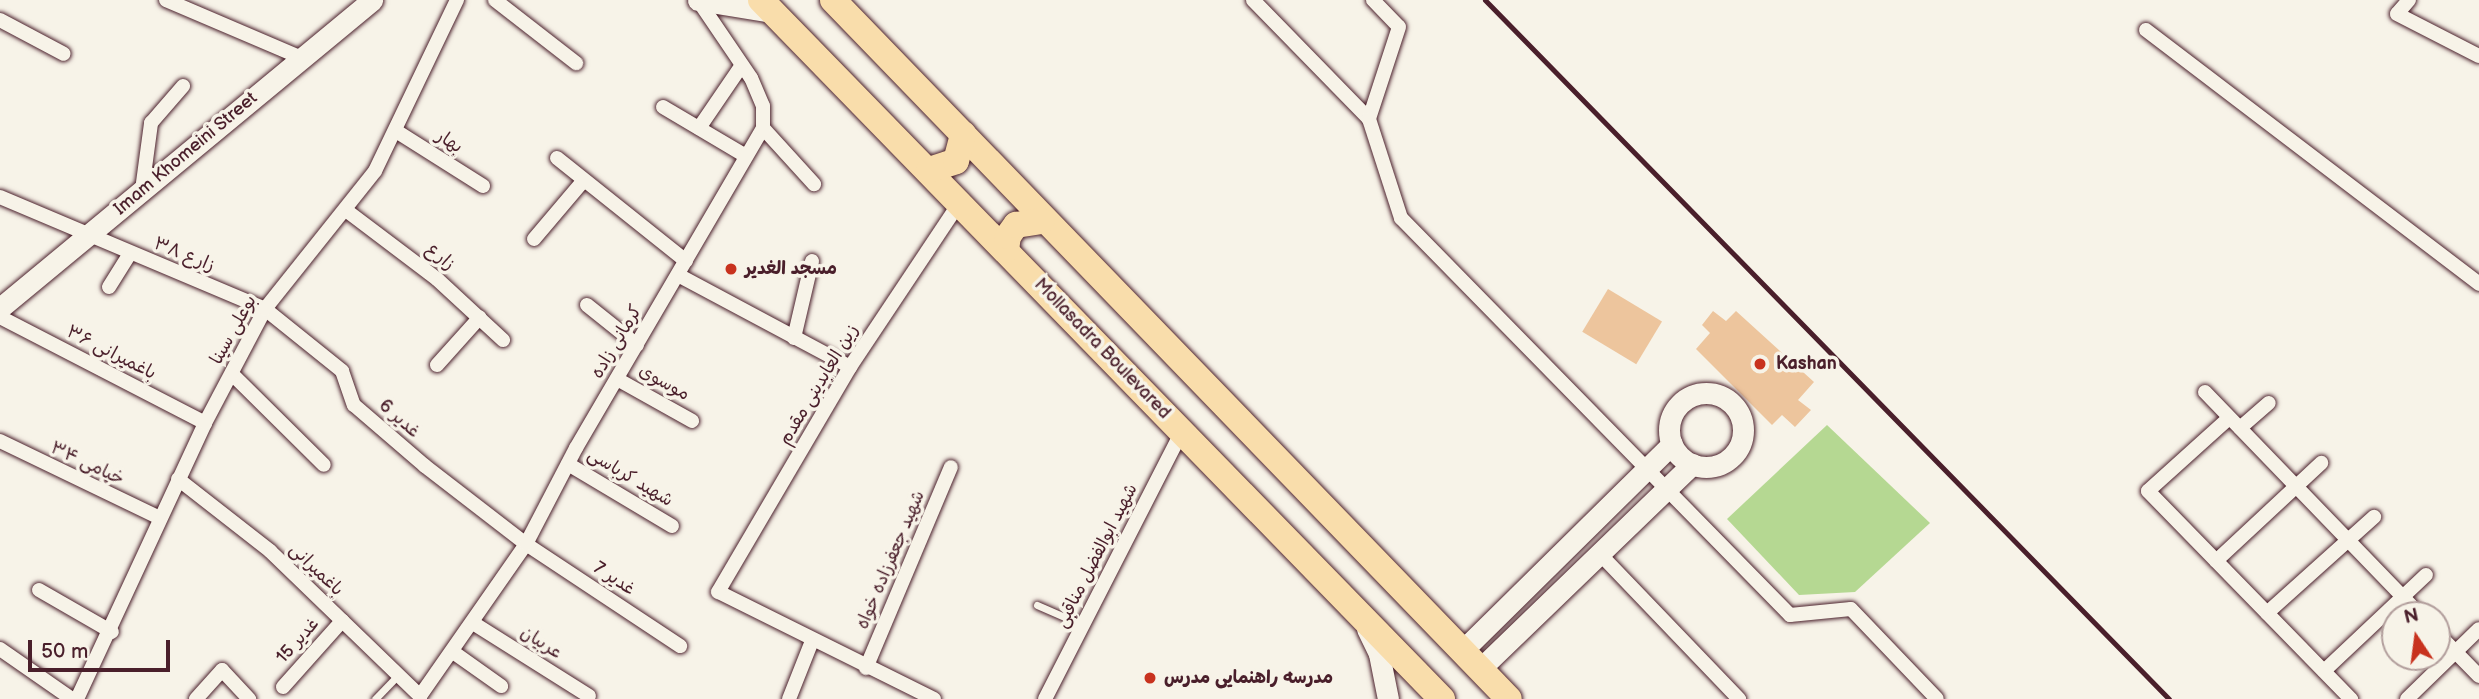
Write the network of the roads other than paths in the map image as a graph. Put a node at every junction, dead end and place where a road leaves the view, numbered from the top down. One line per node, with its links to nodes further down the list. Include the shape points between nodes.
1 (166, 0): 15 (street)
2 (372, 0): 15 (street, Imam Khomeini Street)
3 (457, 0): 23 (street, بوعلی سینا)
4 (495, 0): 16 (street)
5 (698, 0): 10 (street); 17 (street)
6 (833, 0): 24 (highway)
7 (1253, 0): 20 (street)
8 (1373, 0): 20 (street, via 1399,27)
9 (2409, 0): 14 (street, via 2397,14)
10 (767, 6): 27 (highway, Mollasadra Boulevared)
11 (0, 20): 13 (street)
12 (2146, 30): 43 (street)
13 (64, 54)
14 (2479, 56)
15 (302, 58): 31 (street, Imam Khomeini Street)
16 (576, 63)
17 (742, 65): 21 (street); 22 (street, via 763,106)
18 (183, 86): 31 (street, via 151,123)
19 (663, 107): 21 (street)
20 (1369, 119): 70 (street, via 1401,218)
21 (699, 128): 25 (street)
22 (763, 128): 25 (street, کرمانی زاده); 29 (street)
23 (396, 131): 30 (street, بهار); 34 (street, بوعلی سینا)
24 (963, 134): 27 (highway, via 956,161); 35 (highway)
25 (747, 156): 40 (street, کرمانی زاده)
26 (557, 158): 28 (street)
27 (929, 170): 33 (highway, Mollasadra Boulevared)
28 (584, 180): 37 (street); 40 (street)
29 (814, 184)
30 (483, 186)
31 (142, 190): 36 (street, Imam Khomeini Street)
32 (0, 197): 36 (street, زارع ۳۸)
33 (960, 202): 38 (highway, Mollasadra Boulevared); 54 (street, زین العابدینی مقدم)
34 (346, 211): 47 (street, بوعلی سینا); 49 (street, زارع, via 415,261)
35 (1042, 221): 38 (highway, via 1028,219 1016,225); 100 (highway)
36 (89, 235): 39 (street, زارع ۳۸); 46 (street, Imam Khomeini Street)
37 (534, 239)
38 (1006, 250): 62 (highway, Mollasadra Boulevared)
39 (130, 254): 44 (street); 47 (street, زارع ۳۸)
40 (686, 261): 42 (street, کرمانی زاده)
41 (812, 261): 50 (street)
42 (678, 275): 50 (street); 52 (street, کرمانی زاده)
43 (2479, 284)
44 (109, 286)
45 (587, 305): 52 (street)
46 (0, 308)
47 (265, 309): 55 (street, بوعلی سینا); 79 (street, غدیر 6, via 342,372 354,405)
48 (0, 317): 60 (street, باغمیرانی ۳۶)
49 (480, 317): 51 (street, زارع); 53 (street)
50 (794, 338): 54 (street)
51 (503, 340)
52 (637, 345): 56 (street, کرمانی زاده)
53 (437, 365)
54 (850, 367): 94 (street, زین العابدینی مقدم, via 718,593)
55 (232, 374): 60 (street, بوعلی سینا); 68 (street)
56 (617, 379): 59 (street, موسوی); 66 (street, کرمانی زاده)
57 (2205, 393): 61 (street)
58 (2269, 403): 61 (street)
59 (692, 421)
60 (205, 423): 71 (street, بوعلی سینا)
61 (2235, 423): 72 (street); 81 (street, via 2148,491)
62 (1182, 431): 88 (highway, Mollasadra Boulevared); 91 (street, شهید ابوالفضل مناقبی)
63 (0, 441): 75 (street, خیامی ۳۴)
64 (1672, 444): 67 (street); 67 (street, via 1670,422 1683,401 1707,393 1730,401 1744,432 1735,454 1715,466); 70 (street)
65 (2321, 463): 72 (street)
66 (568, 464): 76 (street, شهید کرباسی); 79 (street, کرمانی زاده)
67 (1692, 464): 73 (street)
68 (324, 466)
69 (951, 467): 101 (street, شهید جعفرزاده خواه)
70 (1648, 467): 73 (street); 77 (street)
71 (178, 479): 75 (street, بوعلی سینا); 89 (street, باغمیرانی, via 270,551)
72 (2296, 486): 78 (street); 81 (street)
73 (1668, 487): 80 (street); 121 (street, via 1790,615 1851,609)
74 (2374, 517): 78 (street)
75 (160, 518): 93 (street, بوعلی سینا)
76 (673, 526)
77 (1581, 533): 80 (street); 100 (street)
78 (2348, 541): 84 (street); 87 (street)
79 (526, 544): 90 (street, کرمانی زاده); 95 (street, غدیر 7)
80 (1600, 554): 100 (street); 120 (street)
81 (2216, 561): 87 (street)
82 (2426, 575): 84 (street)
83 (39, 590): 93 (street)
84 (2402, 597): 85 (street); 102 (street)
85 (2406, 601)
86 (1037, 605): 91 (lane)
87 (2267, 613): 102 (street)
88 (1360, 615): 117 (street, via 1379,654); 118 (highway, Mollasadra Boulevared)
89 (342, 621): 103 (street, باغمیرانی); 106 (street, غدیر 15)
90 (473, 623): 98 (street, کرمانی زاده); 108 (street, عربیان)
91 (1083, 625): 116 (street, شهید ابوالفضل مناقبی)
92 (2479, 629): 99 (street)
93 (112, 632): 110 (street, بوعلی سینا)
94 (812, 641): 101 (street); 114 (street)
95 (680, 646)
96 (2451, 648): 99 (street)
97 (0, 649): 109 (street)
98 (453, 652): 105 (street); 107 (street, کرمانی زاده)
99 (2455, 652): 104 (street); 123 (street)
100 (1471, 660): 119 (highway)
101 (866, 668): 115 (street)
102 (2324, 671): 122 (street)
103 (398, 676): 107 (street, باغمیرانی); 113 (lane)
104 (2479, 676)
105 (501, 686)
106 (283, 687)
107 (420, 696)
108 (589, 696)
109 (72, 699)
110 (77, 699)
111 (196, 699): 112 (street, via 222,670)
112 (249, 699)
113 (375, 699)
114 (789, 699)
115 (934, 699)
116 (1045, 699)
117 (1388, 699)
118 (1442, 699)
119 (1509, 699)
120 (1739, 699)
121 (1937, 699)
122 (2351, 699)
123 (2407, 699)

